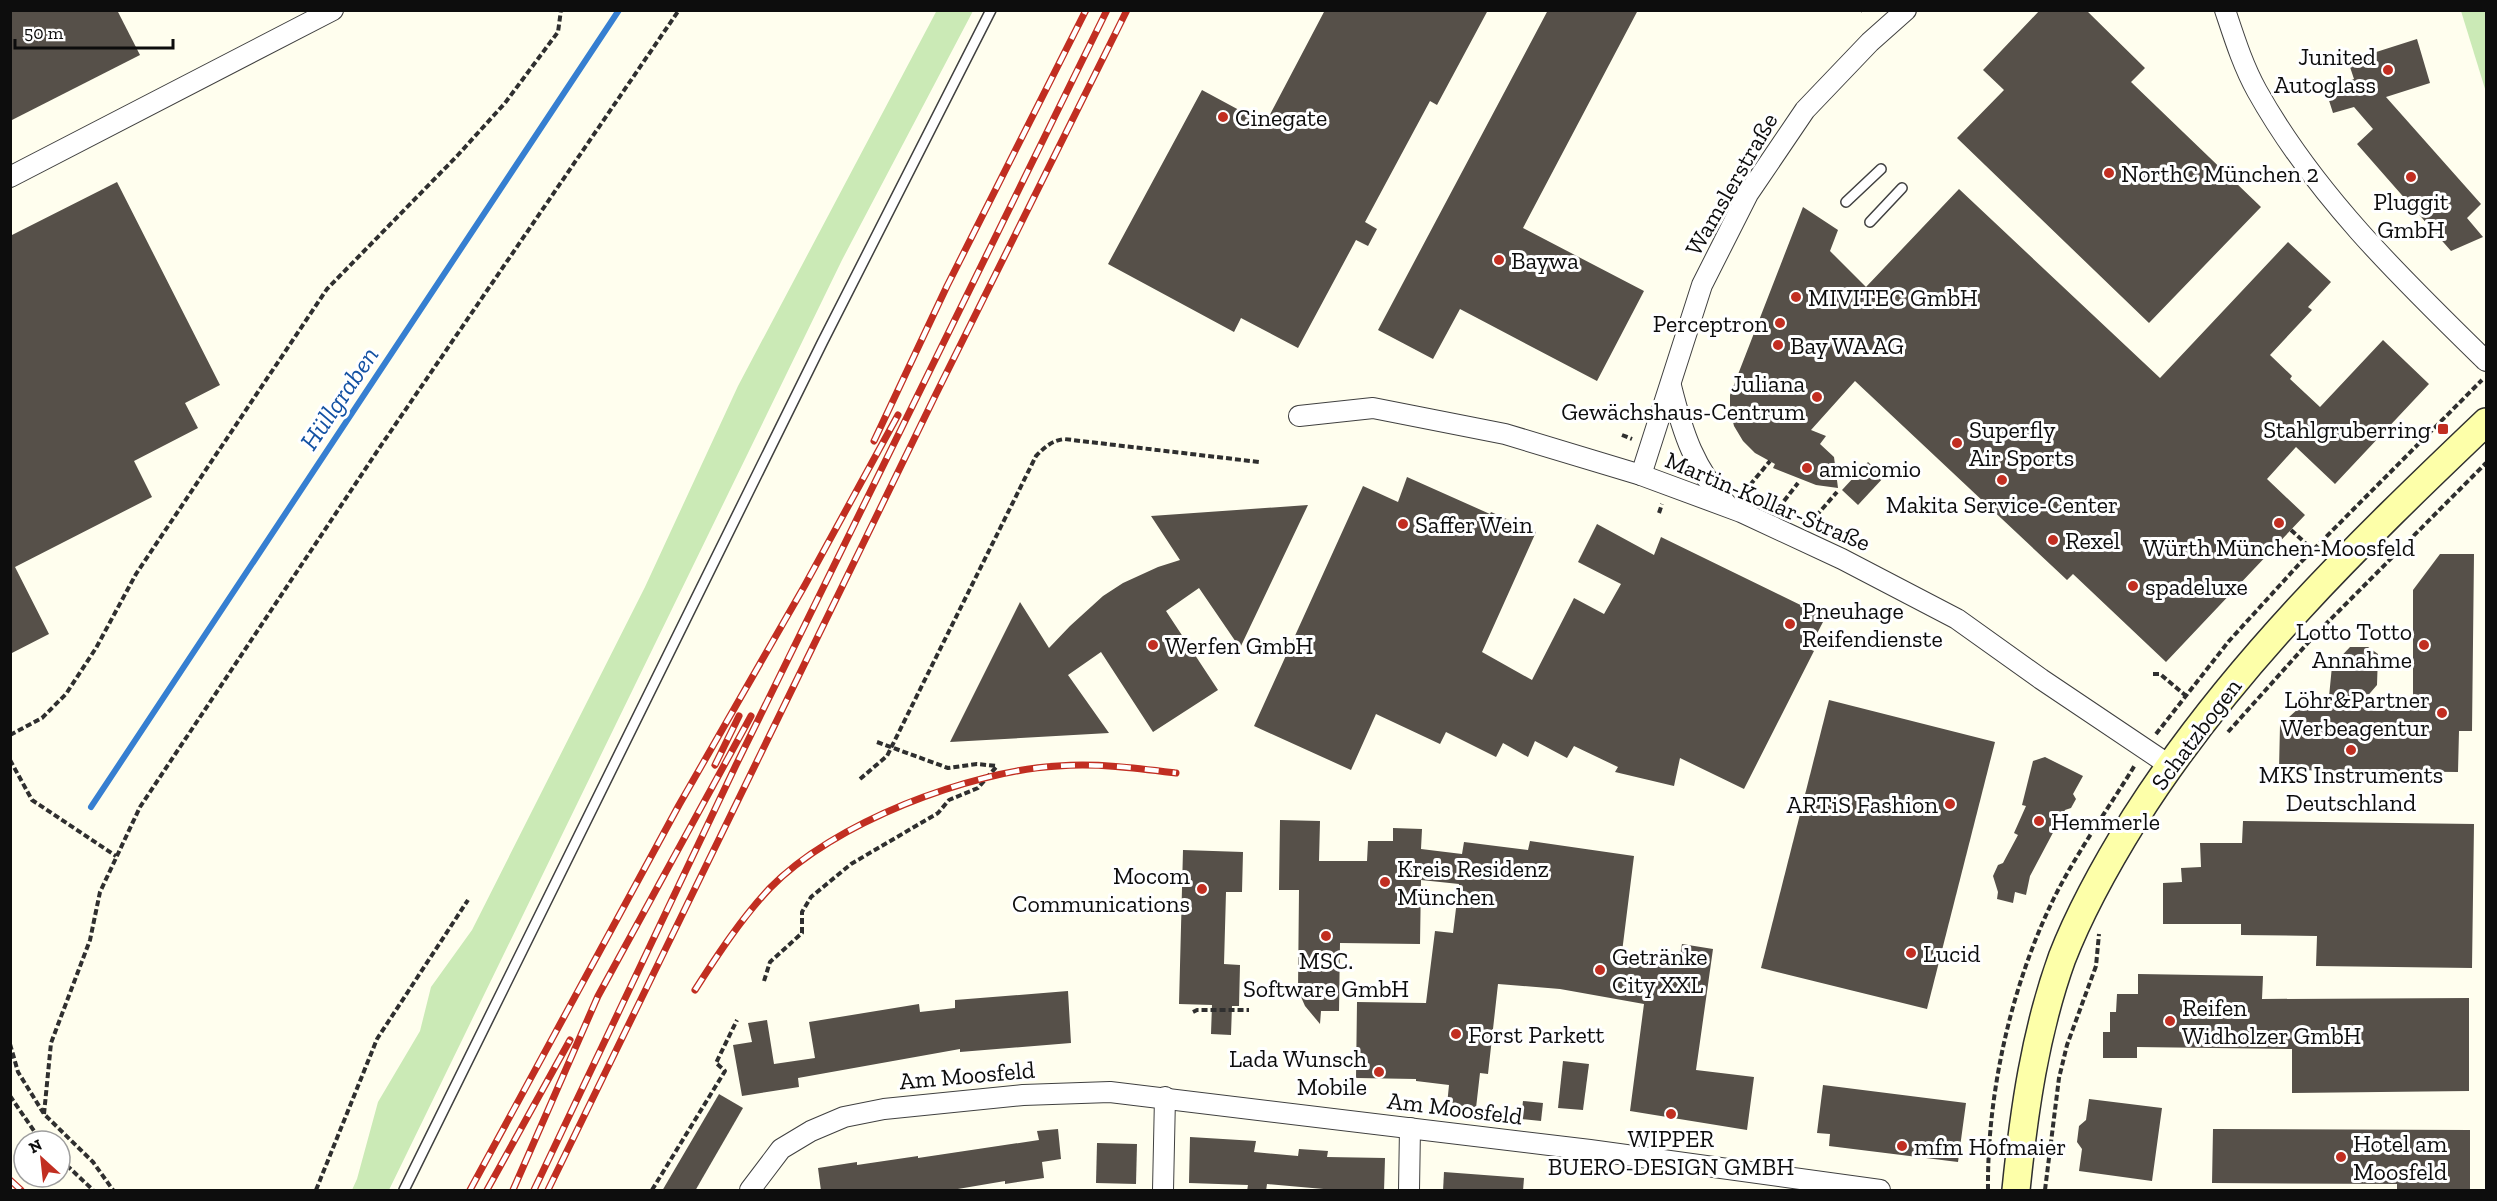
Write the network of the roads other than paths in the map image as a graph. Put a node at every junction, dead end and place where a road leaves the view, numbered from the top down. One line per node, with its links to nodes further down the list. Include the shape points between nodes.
1 (333, 10): 6 (street)
2 (991, 10): 19 (lane, via 822,343)
3 (1906, 10): 11 (street, Wamslerstraße, via 1805,110 1748,194 1702,285)
4 (2225, 10): 10 (street, via 2256,90 2318,183 2418,295)
5 (1881, 169): 8 (lane)
6 (10, 177)
7 (1902, 188): 9 (lane)
8 (1846, 202)
9 (1870, 222)
10 (2487, 361)
11 (1671, 386): 14 (street, Wamslerstraße); 15 (street, via 1692,455)
12 (1299, 416): 14 (street, Martin-Kollar-Straße, via 1373,408 1512,436)
13 (2487, 422): 16 (main road, Schatzbogen, via 2300,607 2238,677)
14 (1641, 475): 15 (street, Martin-Kollar-Straße)
15 (1730, 508): 16 (street, Martin-Kollar-Straße, via 1842,559 1957,619)
16 (2169, 765): 24 (main road, Schatzbogen, via 2102,870 2063,957 2032,1065)
17 (1165, 1097): 18 (street, Am Moosfeld); 20 (street, Am Moosfeld, via 1110,1092 1012,1096 844,1117 781,1149); 21 (street)
18 (1410, 1128): 22 (street); 23 (street, Am Moosfeld)
19 (404, 1191)
20 (750, 1191)
21 (1162, 1191)
22 (1408, 1191)
23 (1880, 1191)
24 (2016, 1191)

